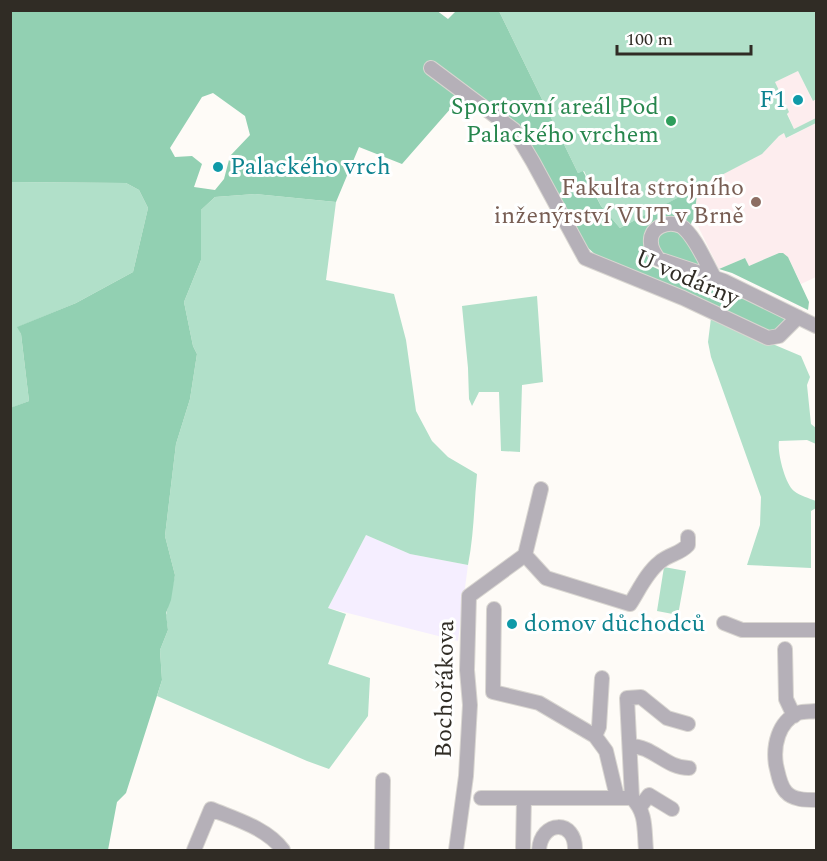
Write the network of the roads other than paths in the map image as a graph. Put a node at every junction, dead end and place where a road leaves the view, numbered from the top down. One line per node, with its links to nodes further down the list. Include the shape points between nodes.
1 (430, 68): 3 (street, U vodárny, via 514,130 585,258 768,338 779,336)
2 (714, 277): 2 (street, U vodárny, via 688,232 679,225 659,226 652,234 651,245 658,259); 3 (street, U vodárny)
3 (798, 317): 4 (street, U vodárny)
4 (816, 326)
5 (542, 489): 7 (street)
6 (688, 537): 7 (street, via 688,545 681,552 662,560 652,570 630,604 546,578)
7 (525, 555): 30 (street, Bochořákova, via 469,596 466,670 470,705)
8 (494, 609): 16 (street, via 493,692 539,703)
9 (724, 623): 10 (street, via 742,630)
10 (816, 630)
11 (785, 650): 14 (street, via 786,699)
12 (602, 678): 16 (street)
13 (816, 711): 14 (street)
14 (794, 716): 23 (street, via 777,738 774,754 778,776 786,792 799,799)
15 (688, 724): 17 (street, via 667,718 641,697 627,698)
16 (595, 736): 20 (street, via 606,751)
17 (630, 746): 18 (street, via 642,746 680,768); 24 (street)
18 (689, 768)
19 (383, 780): 29 (street)
20 (617, 797): 22 (street); 24 (street)
21 (482, 798): 22 (street)
22 (524, 798): 26 (street)
23 (816, 800)
24 (636, 803): 25 (street, via 649,795); 33 (street, via 644,816)
25 (672, 808)
26 (524, 848)
27 (194, 850): 28 (street, via 211,809 268,835)
28 (280, 850)
29 (382, 850)
30 (456, 850)
31 (539, 850): 32 (street, via 543,834 565,828 576,842)
32 (575, 850)
33 (646, 850)

